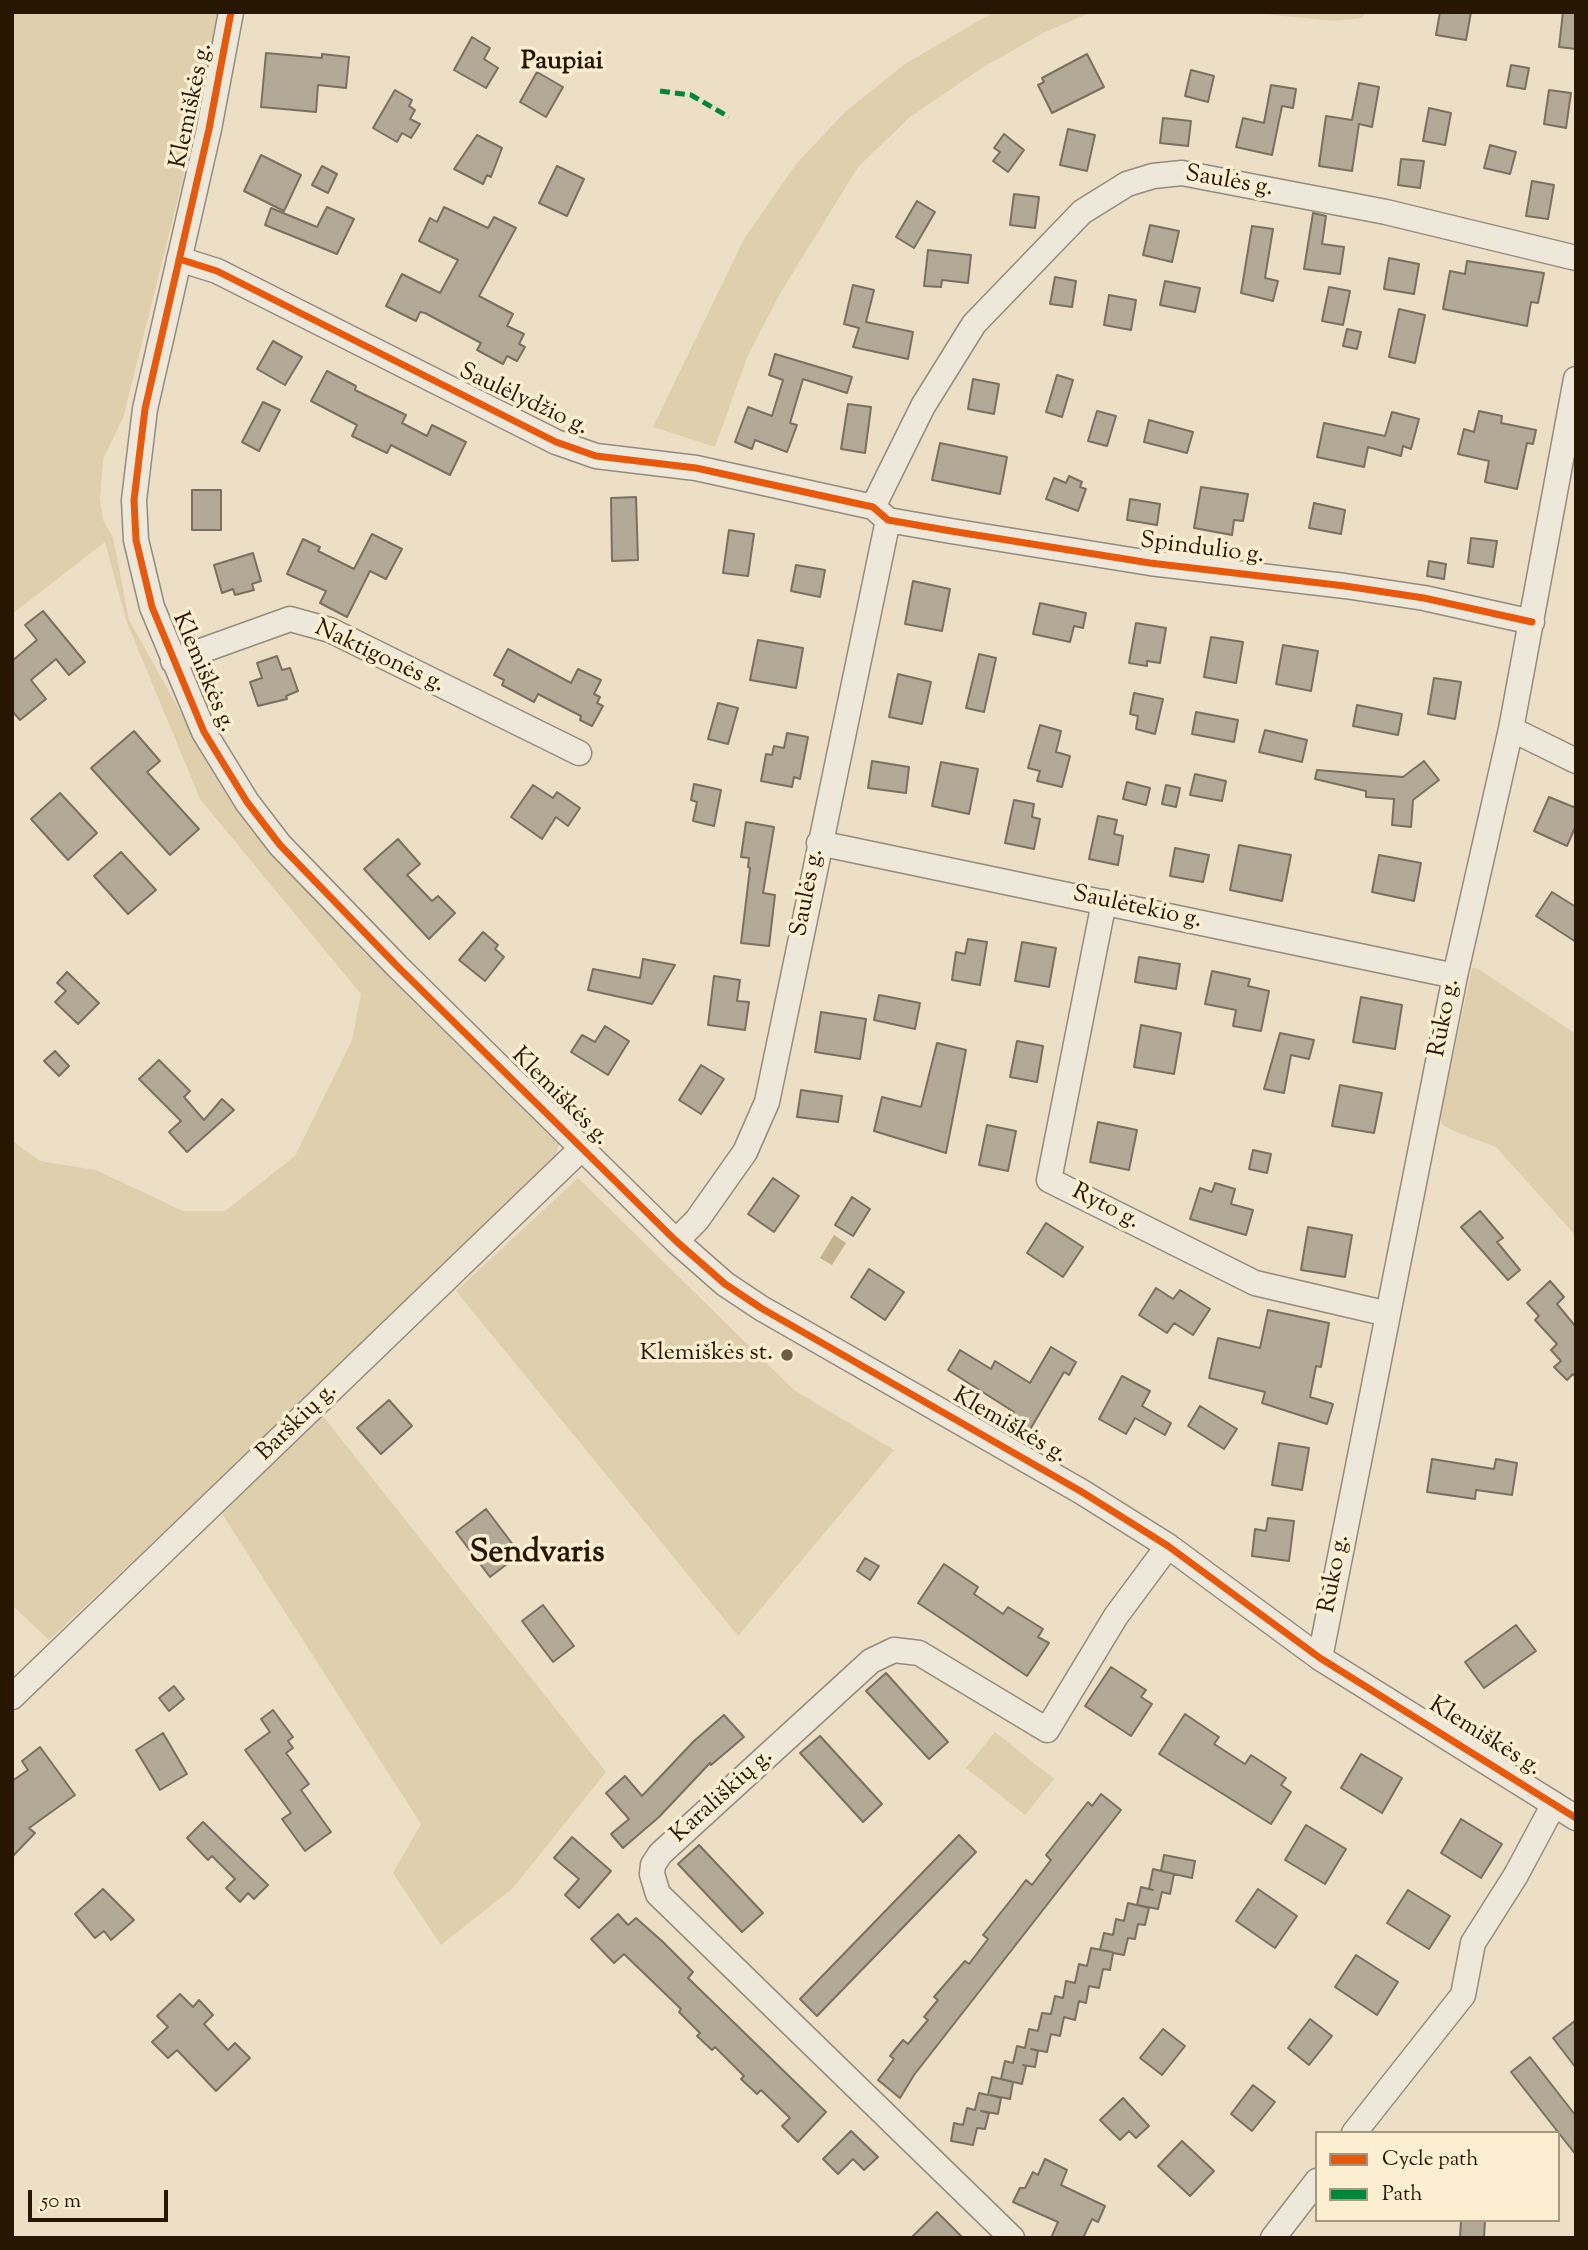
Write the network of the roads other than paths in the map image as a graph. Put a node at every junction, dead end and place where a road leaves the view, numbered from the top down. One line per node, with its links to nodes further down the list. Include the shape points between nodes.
1 (231, 12): 3 (street, Klemiškės g.)
2 (1576, 258): 5 (street, Saulės g., via 1386,212 1182,173 1127,184 1082,212 974,324 923,405)
3 (179, 259): 5 (street, Saulėlydžio g., via 217,271 556,442 596,456 696,468); 7 (street, Klemiškės g., via 145,409 134,500 136,540 152,607)
4 (1576, 379): 6 (street, Rūko g.)
5 (880, 513): 6 (street, Spindulio g., via 1052,549 1424,598); 11 (street, Saulės g.)
6 (1532, 622): 8 (street, Rūko g.)
7 (173, 661): 9 (street, Naktigonės g., via 289,619 330,630); 14 (street, Klemiškės g., via 228,774 280,845)
8 (1511, 729): 10 (street); 13 (street, Rūko g.)
9 (579, 754)
10 (1576, 761)
11 (819, 843): 12 (street, Saulėtekio g.); 15 (street, Saulės g., via 757,1129 704,1210)
12 (1104, 902): 13 (street, Saulėtekio g.); 16 (street, Ryto g., via 1049,1180 1255,1283)
13 (1455, 976): 16 (street, Rūko g.)
14 (582, 1148): 15 (street, Klemiškės g.); 19 (street, Barškių g.)
15 (676, 1241): 17 (street, Klemiškės g., via 761,1308)
16 (1388, 1314): 18 (street, Rūko g.)
17 (1168, 1546): 18 (street, Klemiškės g.); 24 (street, Karališkių g., via 1116,1616 1047,1730 919,1653 894,1650 871,1661 653,1865 658,1894)
18 (1320, 1658): 20 (street, Klemiškės g.)
19 (12, 1697)
20 (1554, 1804): 21 (street, Klemiškės g.); 22 (street, via 1473,1943 1463,1995)
21 (1576, 1818)
22 (1356, 2131)
23 (1315, 2184): 25 (street)
24 (1012, 2238)
25 (1273, 2238)

